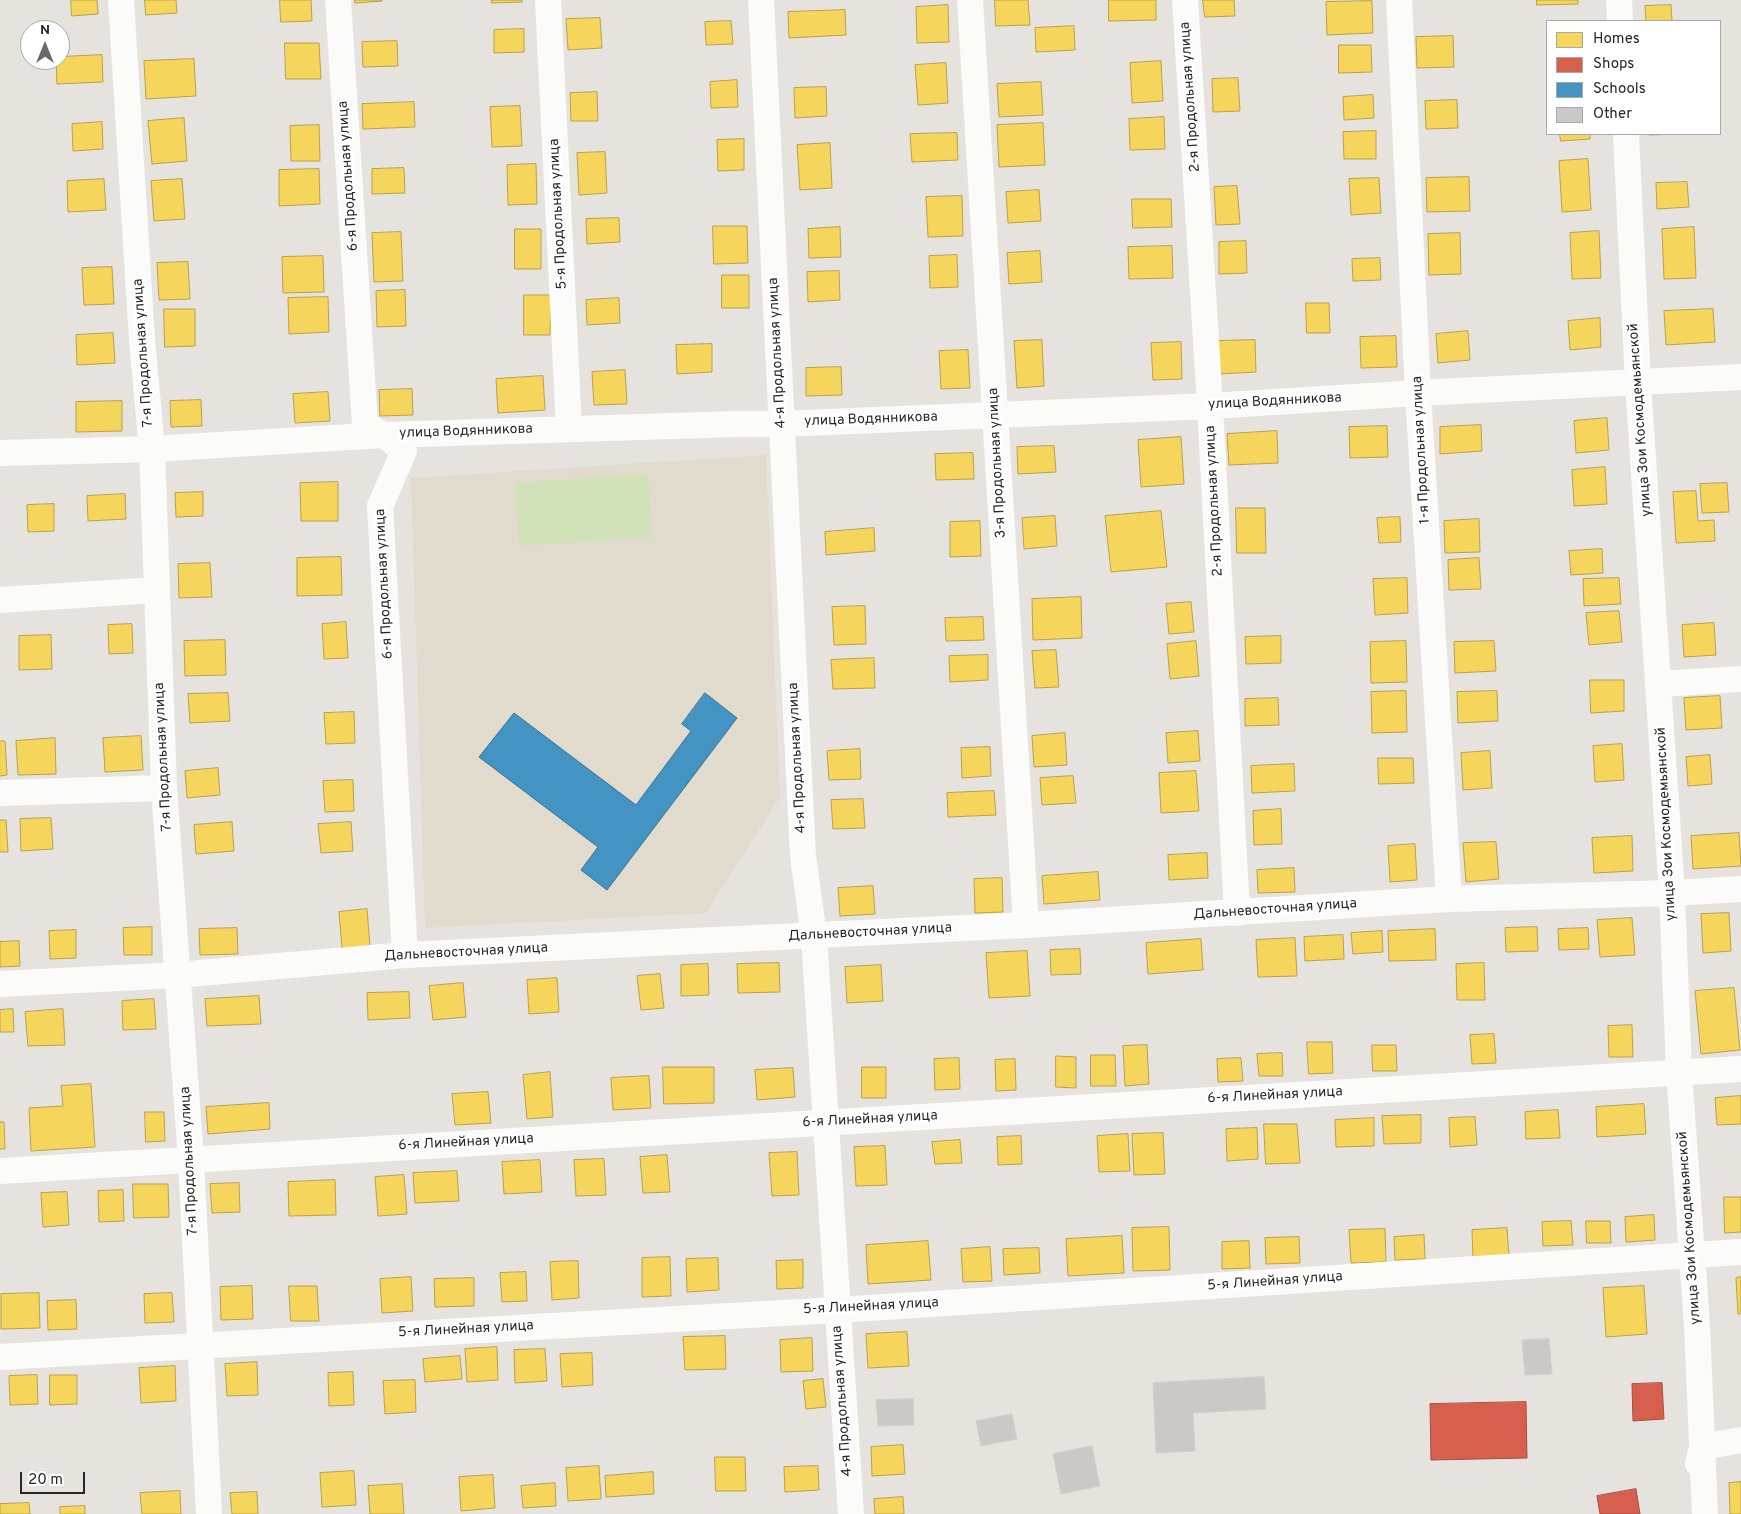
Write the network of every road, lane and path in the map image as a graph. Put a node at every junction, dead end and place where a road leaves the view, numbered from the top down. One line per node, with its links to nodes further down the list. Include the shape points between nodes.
1 (121, 0): 19 (street, 7-я Продольная улица)
2 (338, 0): 18 (street, 6-я Продольная улица, via 365,425)
3 (548, 0): 17 (street, 5-я Продольная улица)
4 (761, 0): 16 (street, 4-я Продольная улица)
5 (970, 0): 15 (street, 3-я Продольная улица)
6 (1185, 0): 14 (street, 2-я Продольная улица)
7 (1399, 0): 13 (street, 1-я Продольная улица)
8 (1619, 0): 9 (street)
9 (1620, 20)
10 (1626, 135): 12 (street, улица Зои Космодемьянской)
11 (1741, 377): 12 (street, улица Водянникова)
12 (1638, 383): 13 (street, улица Водянникова); 24 (street, улица Зои Космодемьянской)
13 (1418, 394): 14 (street, улица Водянникова); 29 (street, 1-я Продольная улица)
14 (1210, 406): 15 (street, улица Водянникова); 30 (street, 2-я Продольная улица)
15 (995, 415): 16 (street, улица Водянникова); 31 (street, 3-я Продольная улица)
16 (781, 424): 17 (street, улица Водянникова); 32 (street, 4-я Продольная улица, via 803,856)
17 (569, 429): 18 (street, улица Водянникова)
18 (384, 435): 19 (street, улица Водянникова); 33 (street, 6-я Продольная улица, via 404,451 380,506)
19 (152, 449): 20 (street, улица Водянникова); 21 (street, 7-я Продольная улица)
20 (0, 454)
21 (157, 590): 22 (street); 25 (street, 7-я Продольная улица)
22 (0, 600)
23 (1741, 679): 24 (street)
24 (1659, 684): 28 (street, улица Зои Космодемьянской)
25 (164, 788): 26 (street); 34 (street, 7-я Продольная улица)
26 (0, 793)
27 (1741, 889): 28 (street, Дальневосточная улица)
28 (1672, 893): 29 (street, Дальневосточная улица); 37 (street, улица Зои Космодемьянской)
29 (1449, 899): 30 (street, Дальневосточная улица)
30 (1237, 913): 31 (street, Дальневосточная улица)
31 (1026, 925): 32 (street, Дальневосточная улица)
32 (814, 937): 33 (street, Дальневосточная улица); 38 (street, 4-я Продольная улица)
33 (405, 955): 34 (street, Дальневосточная улица)
34 (178, 975): 35 (street, Дальневосточная улица); 39 (street, 7-я Продольная улица)
35 (0, 984)
36 (1741, 1069): 37 (street, 6-я Линейная улица)
37 (1679, 1072): 38 (street, 6-я Линейная улица); 42 (street, улица Зои Космодемьянской)
38 (826, 1122): 39 (street, 6-я Линейная улица); 43 (street, 4-я Продольная улица)
39 (191, 1160): 40 (street, 6-я Линейная улица); 44 (street, 7-я Продольная улица)
40 (0, 1171)
41 (1741, 1252): 42 (street, 5-я Линейная улица)
42 (1692, 1255): 43 (street, 5-я Линейная улица); 47 (street, улица Зои Космодемьянской)
43 (837, 1310): 44 (street, 5-я Линейная улица); 49 (street, 4-я Продольная улица)
44 (200, 1345): 45 (street, 5-я Линейная улица); 48 (street, 7-я Продольная улица)
45 (0, 1357)
46 (1741, 1440): 47 (street)
47 (1702, 1447): 50 (street); 51 (street, улица Зои Космодемьянской)
48 (209, 1514)
49 (851, 1514)
50 (1688, 1514)
51 (1705, 1514)

